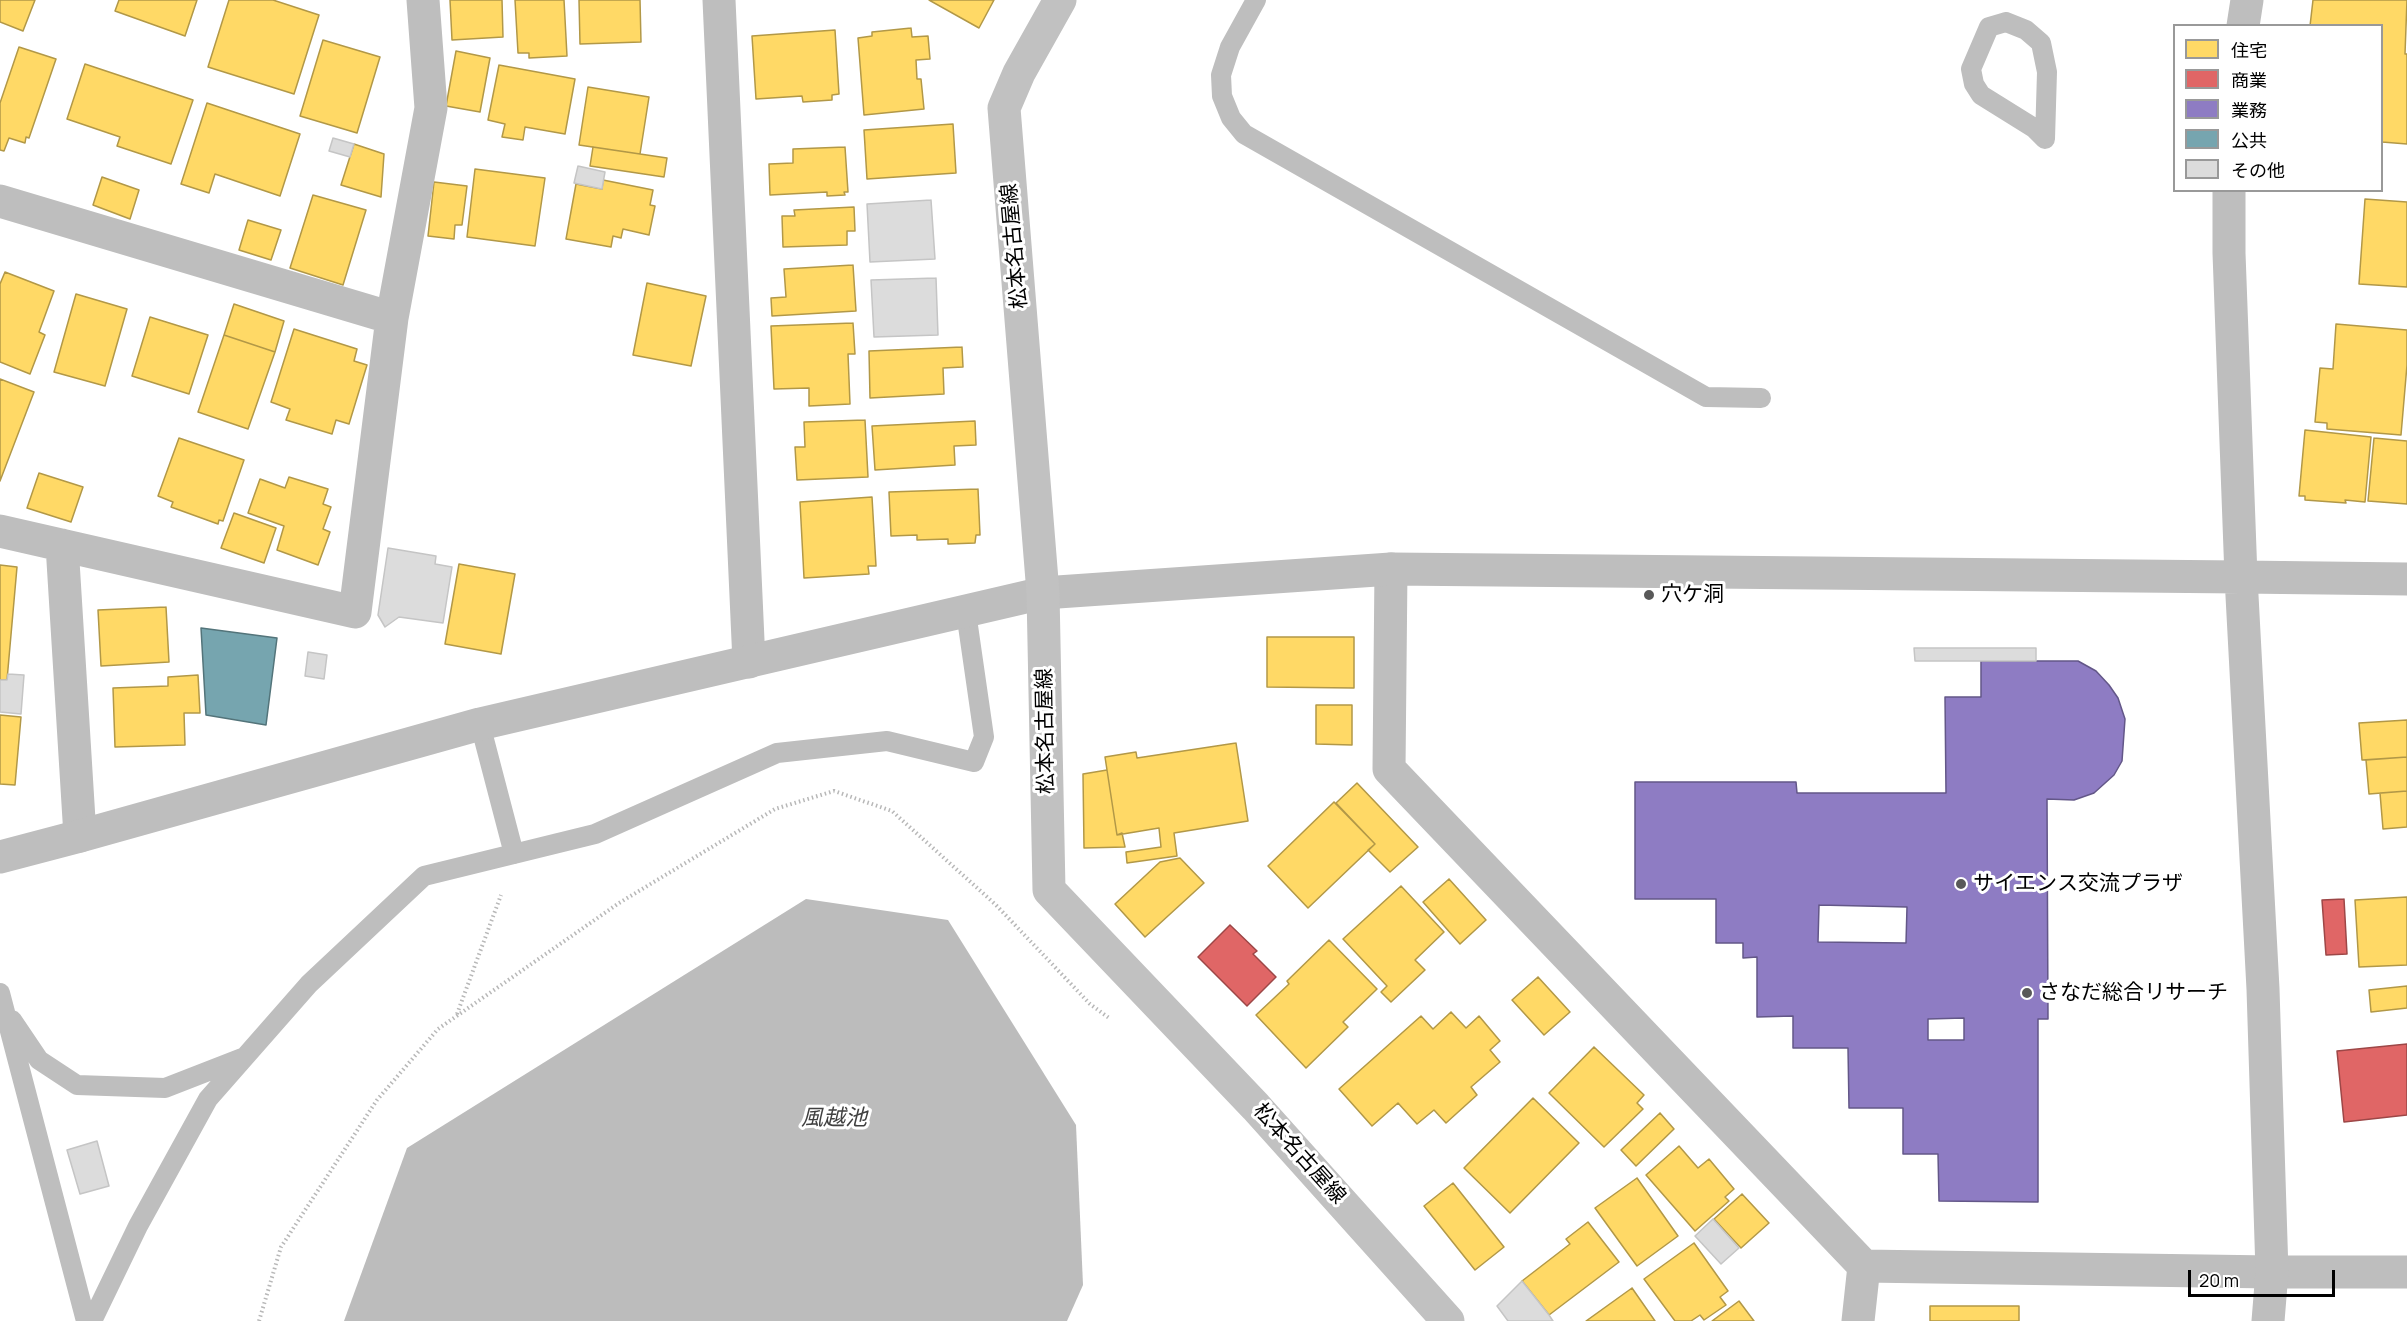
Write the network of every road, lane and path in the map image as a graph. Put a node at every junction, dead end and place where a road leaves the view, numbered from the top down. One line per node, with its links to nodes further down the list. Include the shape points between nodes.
1 (423, 0): 10 (street, via 431,108)
2 (718, 0): 19 (street)
3 (1060, 0): 17 (main road, 松本名古屋線, via 1004,108)
4 (1256, 0): 11 (lane, via 1230,47 1221,75 1222,96 1231,118 1244,134 1706,397)
5 (2247, 0): 6 (street)
6 (2243, 24)
7 (2045, 139): 7 (lane, via 1981,95 1974,84 1971,69 1989,27 2006,22 2026,30 2041,44 2047,72)
8 (2229, 192): 15 (street)
9 (0, 201): 10 (street)
10 (392, 318): 13 (street, via 355,612)
11 (1761, 398)
12 (0, 531): 13 (street)
13 (62, 545): 21 (street)
14 (1391, 568): 15 (street); 17 (street); 29 (street, via 1389,769)
15 (2241, 578): 16 (street); 30 (street, via 2264,989)
16 (2407, 579)
17 (1042, 593): 18 (street); 35 (main road, 松本名古屋線, via 1049,890 1256,1107)
18 (966, 612): 19 (street); 22 (lane, via 984,737 974,762 887,741 777,753 595,834)
19 (749, 662): 20 (street)
20 (480, 724): 21 (street); 22 (lane)
21 (80, 836): 23 (street)
22 (514, 854): 28 (lane, via 424,876 309,984)
23 (0, 856)
24 (491, 923): 26 (path)
25 (2, 1001): 28 (lane, via 39,1060 77,1085 165,1088); 32 (lane)
26 (457, 1015): 27 (path, via 619,903 775,809 834,791 892,811 996,905 1090,1004); 34 (path, via 438,1029 377,1101 281,1247)
27 (1118, 1025)
28 (244, 1058): 33 (lane, via 208,1099 138,1226)
29 (1864, 1266): 30 (street); 36 (street)
30 (2272, 1272): 31 (street); 37 (street)
31 (2407, 1272)
32 (86, 1321)
33 (92, 1321)
34 (259, 1321)
35 (1448, 1321)
36 (1858, 1321)
37 (2268, 1321)

